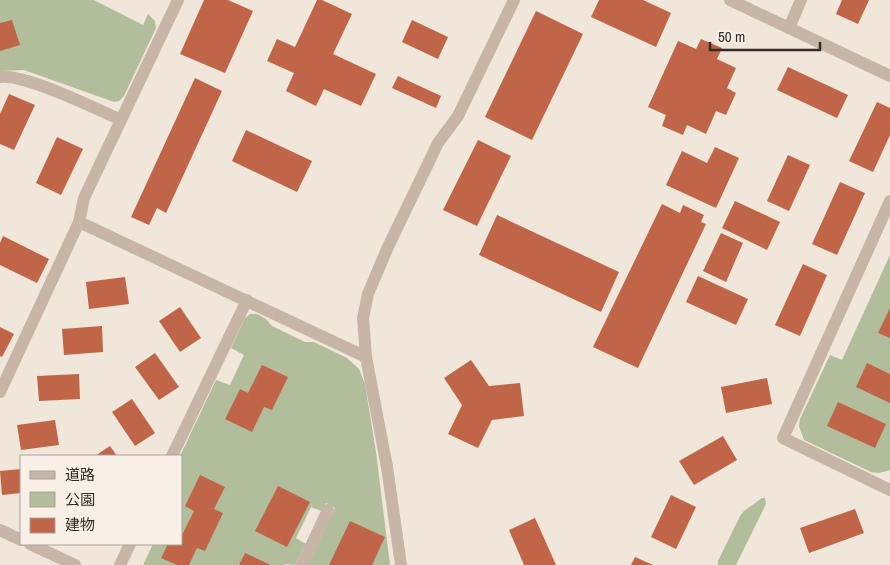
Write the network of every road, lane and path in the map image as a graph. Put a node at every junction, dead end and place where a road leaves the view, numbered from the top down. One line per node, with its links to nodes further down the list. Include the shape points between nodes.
1 (178, 0): 8 (lane)
2 (514, 0): 12 (lane, via 458,116 438,143 368,294 363,318)
3 (730, 0): 5 (lane)
4 (802, 0): 5 (lane)
5 (788, 28): 6 (lane)
6 (890, 76)
7 (0, 77): 8 (lane, via 17,78)
8 (121, 120): 10 (lane, via 84,198)
9 (890, 201): 15 (lane, via 783,438)
10 (79, 222): 11 (lane); 13 (lane)
11 (247, 300): 12 (lane); 14 (lane)
12 (366, 357): 24 (lane)
13 (0, 392)
14 (172, 455)
15 (890, 490)
16 (328, 510): 23 (lane)
17 (0, 530): 18 (lane)
18 (20, 540)
19 (32, 545): 21 (lane)
20 (130, 545): 22 (lane)
21 (75, 565)
22 (120, 565)
23 (302, 565)
24 (401, 565)

